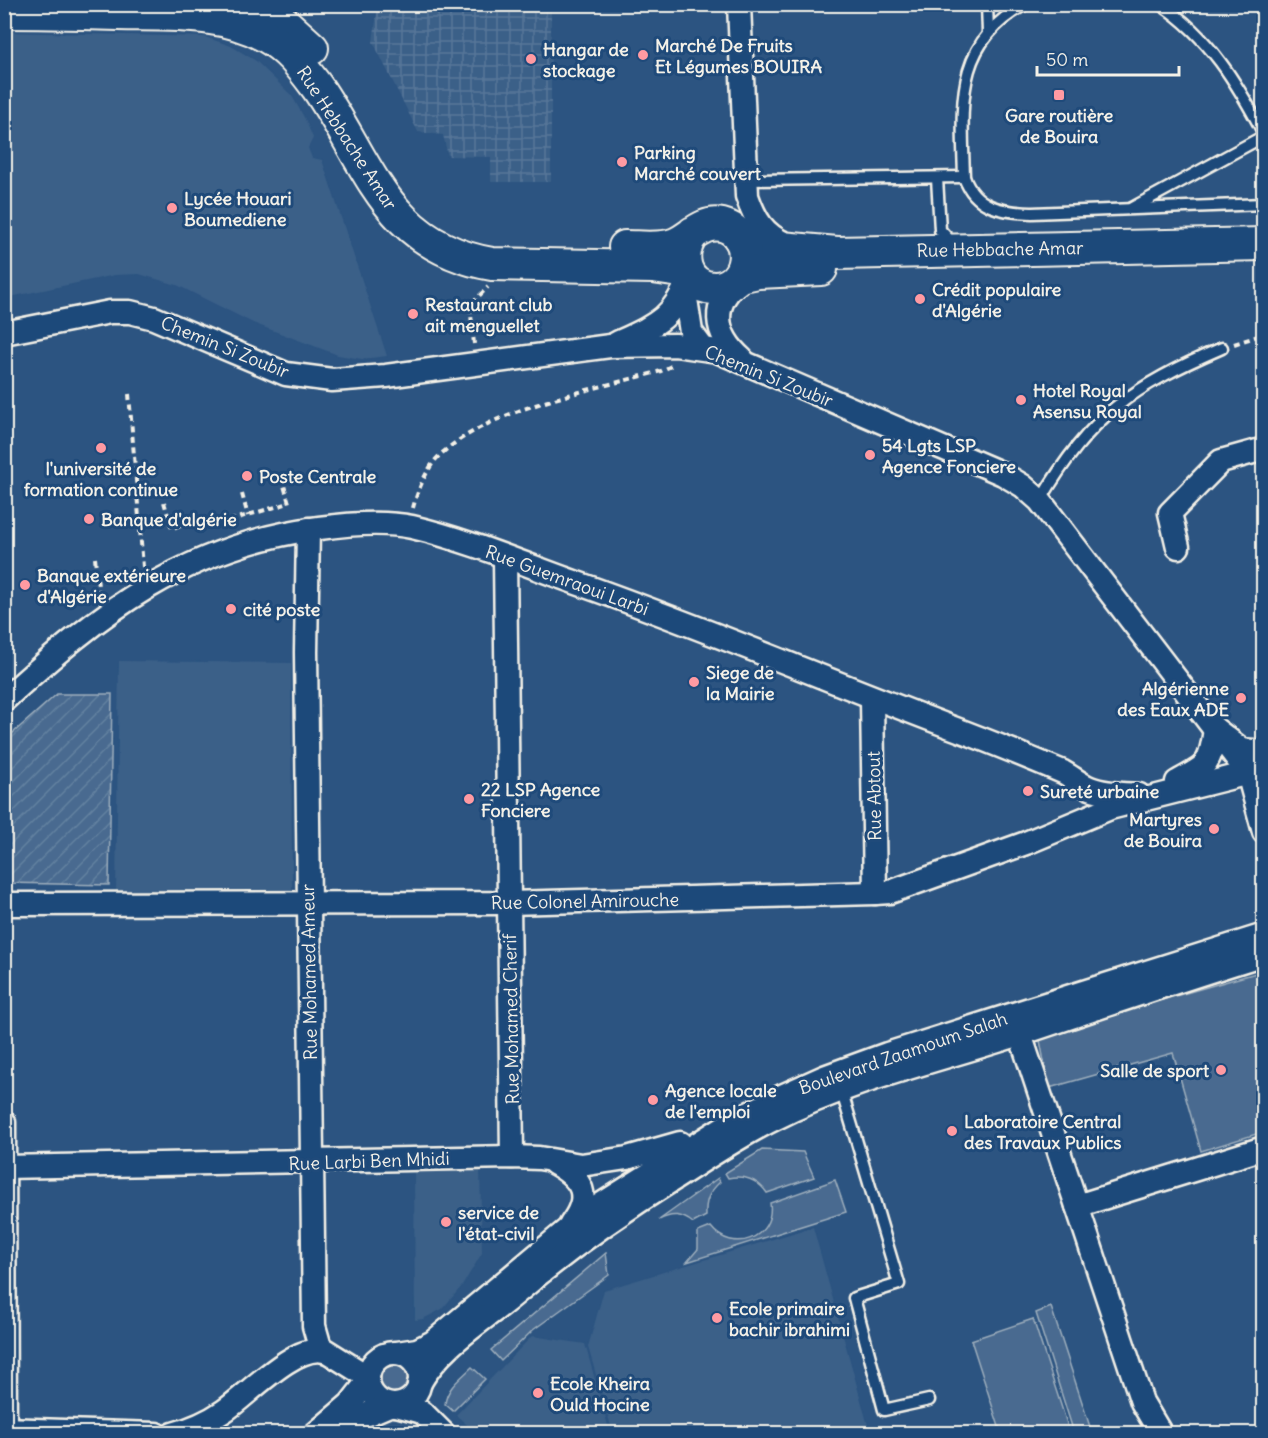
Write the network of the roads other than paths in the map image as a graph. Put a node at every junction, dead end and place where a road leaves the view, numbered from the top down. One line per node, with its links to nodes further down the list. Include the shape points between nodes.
1 (252, 4): 14 (main road, Rue Hebbache Amar, via 279,18 325,62 397,183 417,208 469,240 588,247 661,246)
2 (739, 4): 11 (street)
3 (987, 4): 7 (lane)
4 (1026, 4): 7 (lane)
5 (1160, 4): 8 (lane, via 1208,44 1240,90)
6 (4, 12): 19 (main road, Rue Hebbache Amar, via 208,18 238,23 286,50 305,71 398,216 442,249 468,260 492,264 653,267)
7 (988, 32): 9 (lane, via 973,56 964,87)
8 (1263, 135): 13 (lane)
9 (964, 177): 10 (lane); 13 (lane, via 968,189 982,203 1004,212)
10 (937, 178): 11 (lane); 16 (lane, via 940,230 948,241)
11 (746, 188): 14 (street, via 738,214); 17 (street, via 755,219 763,230)
12 (1263, 204): 13 (lane)
13 (1129, 210)
14 (714, 231): 17 (main road, Rue Hebbache Amar); 19 (main road, via 683,251); 20 (main road, via 746,256)
15 (1263, 244): 16 (main road, Rue Hebbache Amar)
16 (963, 250): 17 (main road, Rue Hebbache Amar)
17 (801, 251)
18 (1263, 263): 20 (main road, Rue Hebbache Amar, via 800,268)
19 (687, 279): 20 (main road, via 705,286); 22 (street, via 674,310 644,331); 23 (street)
20 (734, 288): 23 (street); 25 (street, via 719,327 726,345)
21 (4, 333): 22 (street, Chemin Si Zoubir, via 110,312 130,312 154,318 286,374 333,380)
22 (610, 346): 23 (street, Chemin Si Zoubir)
23 (688, 347): 25 (street, Chemin Si Zoubir)
24 (1222, 348): 27 (lane, via 1173,369 1111,409 1074,450)
25 (748, 363): 27 (street, Chemin Si Zoubir, via 1003,474)
26 (1263, 449): 29 (street, via 1221,461 1170,513)
27 (1040, 501): 33 (street, Chemin Si Zoubir)
28 (308, 529): 30 (street, Rue Guemraoui Larbi, via 344,524 409,526); 31 (street, Rue Guemraoui Larbi, via 228,548 188,564 98,619); 41 (street, Rue Mohamed Ameur)
29 (1178, 547)
30 (505, 558): 32 (street, Rue Guemraoui Larbi, via 685,623); 39 (street, Rue Mohamed Cherif)
31 (8, 693)
32 (872, 699): 36 (street, Rue Guemraoui Larbi, via 1065,774 1089,788); 38 (street, Rue Abtout)
33 (1215, 729): 34 (street, via 1211,754); 35 (street, Chemin Si Zoubir)
34 (1204, 767): 35 (street); 36 (street)
35 (1256, 771): 36 (street); 37 (street)
36 (1149, 796): 38 (street, Rue Colonel Amirouche, via 1026,843)
37 (1263, 832)
38 (875, 893): 39 (street, Rue Colonel Amirouche)
39 (509, 903): 41 (street, Rue Colonel Amirouche); 49 (street, Rue Mohamed Cherif)
40 (4, 904): 41 (street, Rue Colonel Amirouche)
41 (308, 905): 51 (street, Rue Mohamed Ameur)
42 (1263, 935): 44 (street, Boulevard Zaamoum Salah)
43 (1263, 954): 44 (street, Boulevard Zaamoum Salah)
44 (1016, 1024): 45 (street, Boulevard Zaamoum Salah); 47 (street, Boulevard Zaamoum Salah, via 824,1077); 53 (street)
45 (841, 1089): 61 (street, Boulevard Zaamoum Salah, via 744,1136 618,1214 455,1343 433,1364); 62 (lane, via 899,1284 854,1298 884,1410)
46 (4, 1122): 52 (street)
47 (727, 1125): 50 (street, Rue Larbi Ben Mhidi, via 658,1151 627,1158 581,1165); 54 (street, Boulevard Zaamoum Salah, via 629,1185)
48 (1263, 1148): 53 (street)
49 (512, 1157): 50 (street, Rue Larbi Ben Mhidi); 51 (street, Rue Larbi Ben Mhidi)
50 (550, 1161): 54 (street, via 568,1171 582,1188 581,1208)
51 (313, 1163): 52 (street, Rue Larbi Ben Mhidi); 55 (street, Rue Mohamed Ameur)
52 (5, 1167): 66 (street)
53 (1077, 1206): 72 (street, via 1142,1402)
54 (567, 1229): 57 (street, Boulevard Zaamoum Salah, via 433,1342 417,1350)
55 (314, 1326): 56 (street, Rue Mohamed Ameur); 58 (street, via 309,1344)
56 (324, 1351): 58 (street, via 313,1349); 59 (street)
57 (389, 1354): 59 (street); 60 (street, via 373,1363); 61 (street, via 415,1363)
58 (296, 1356): 67 (street, via 223,1412)
59 (344, 1362): 60 (street); 64 (street, via 353,1386)
60 (368, 1379): 63 (street, via 372,1394); 64 (street)
61 (419, 1386): 63 (street, via 407,1402); 65 (street)
62 (929, 1400)
63 (392, 1405): 65 (street); 70 (street, via 363,1416)
64 (345, 1408): 69 (street)
65 (422, 1412): 71 (street)
66 (5, 1431): 68 (street)
67 (191, 1431)
68 (156, 1434)
69 (315, 1434)
70 (341, 1434)
71 (444, 1434)
72 (1161, 1434)

